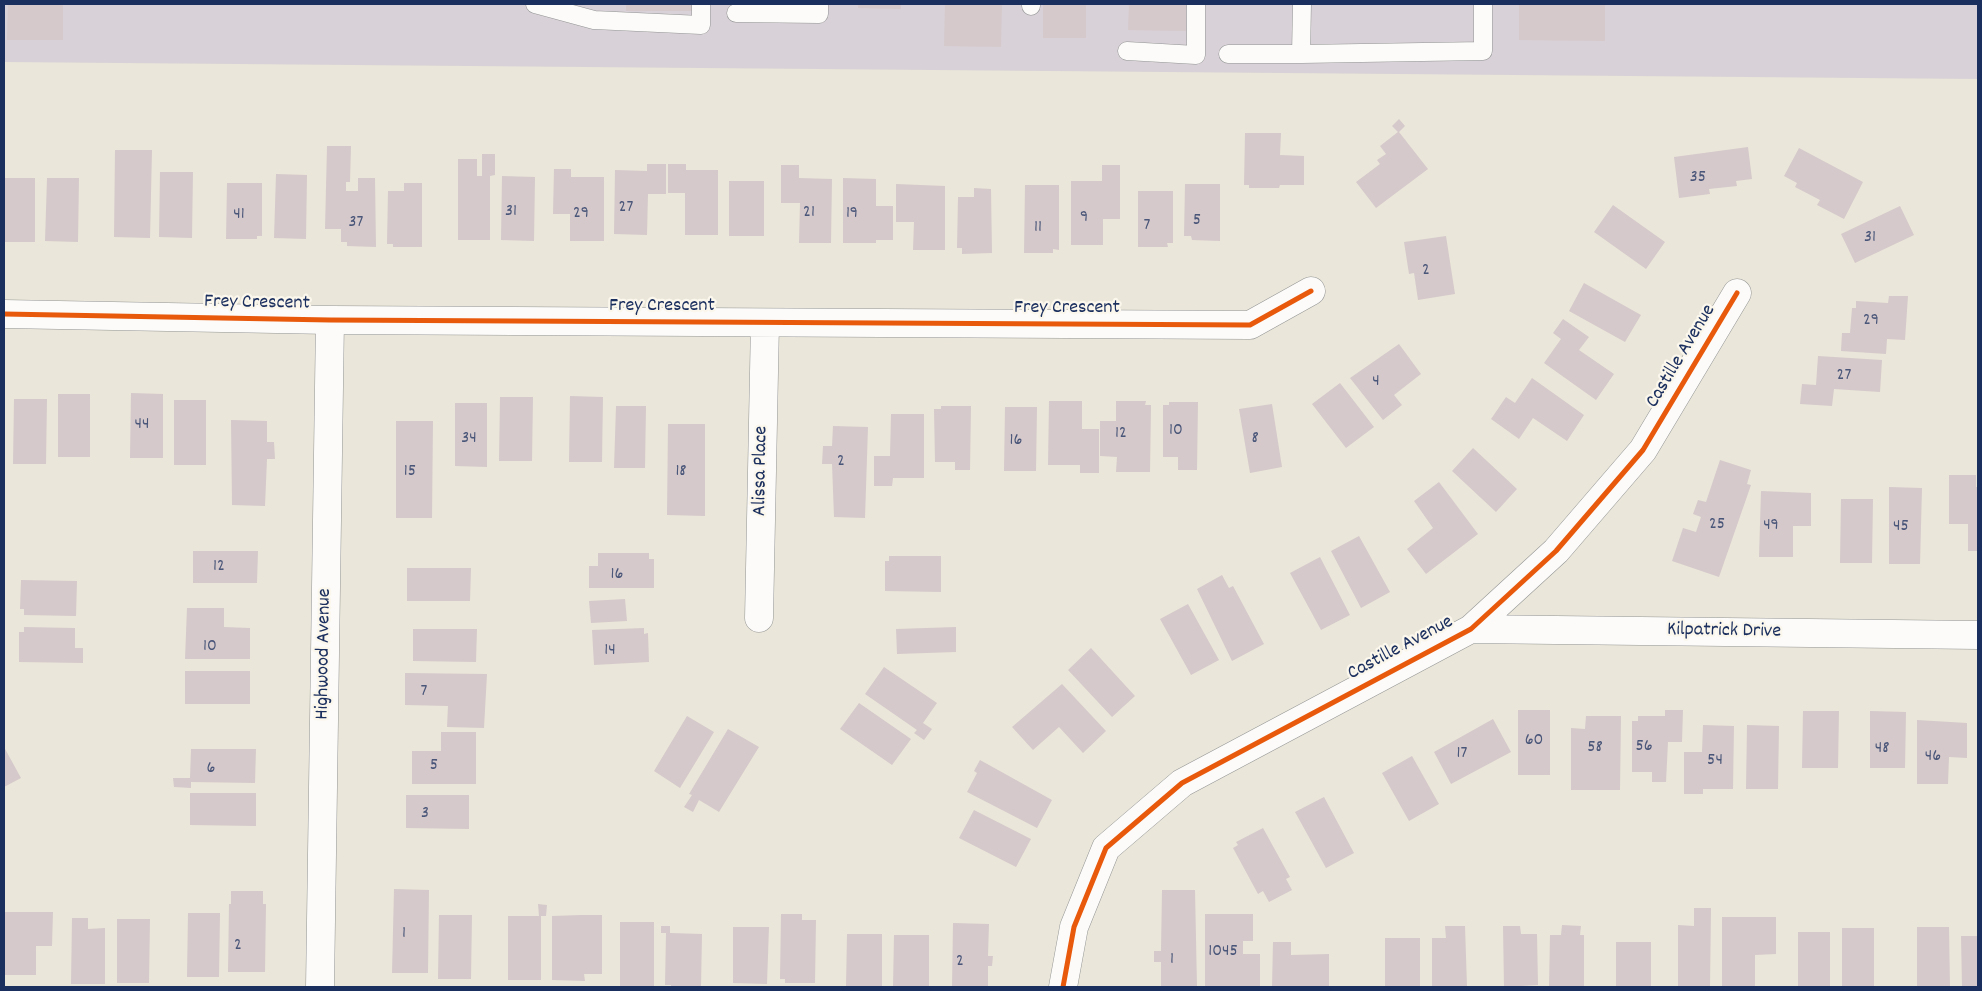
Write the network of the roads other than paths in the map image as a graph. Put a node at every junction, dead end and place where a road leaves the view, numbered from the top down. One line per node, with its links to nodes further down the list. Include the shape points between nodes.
1 (535, 4): 2 (lane, via 594,20 701,25)
2 (701, 4)
3 (819, 4): 7 (lane, via 819,14)
4 (1196, 4): 8 (lane, via 1196,55)
5 (1302, 4): 10 (lane)
6 (1483, 4): 10 (lane, via 1483,51)
7 (736, 12)
8 (1127, 51)
9 (1228, 54): 10 (lane)
10 (1302, 54)
11 (1311, 291): 15 (street, Frey Crescent, via 1250,326)
12 (1737, 293): 17 (street, Castille Avenue, via 1643,450 1556,551)
13 (4, 314): 14 (street, Frey Crescent)
14 (330, 320): 15 (street, Frey Crescent); 19 (street, Highwood Avenue)
15 (765, 323): 16 (street, Alissa Place)
16 (759, 618)
17 (1471, 629): 18 (street, Kilpatrick Drive); 20 (street, Castille Avenue, via 1182,783 1106,848 1074,927)
18 (1978, 635)
19 (320, 987)
20 (1063, 987)

